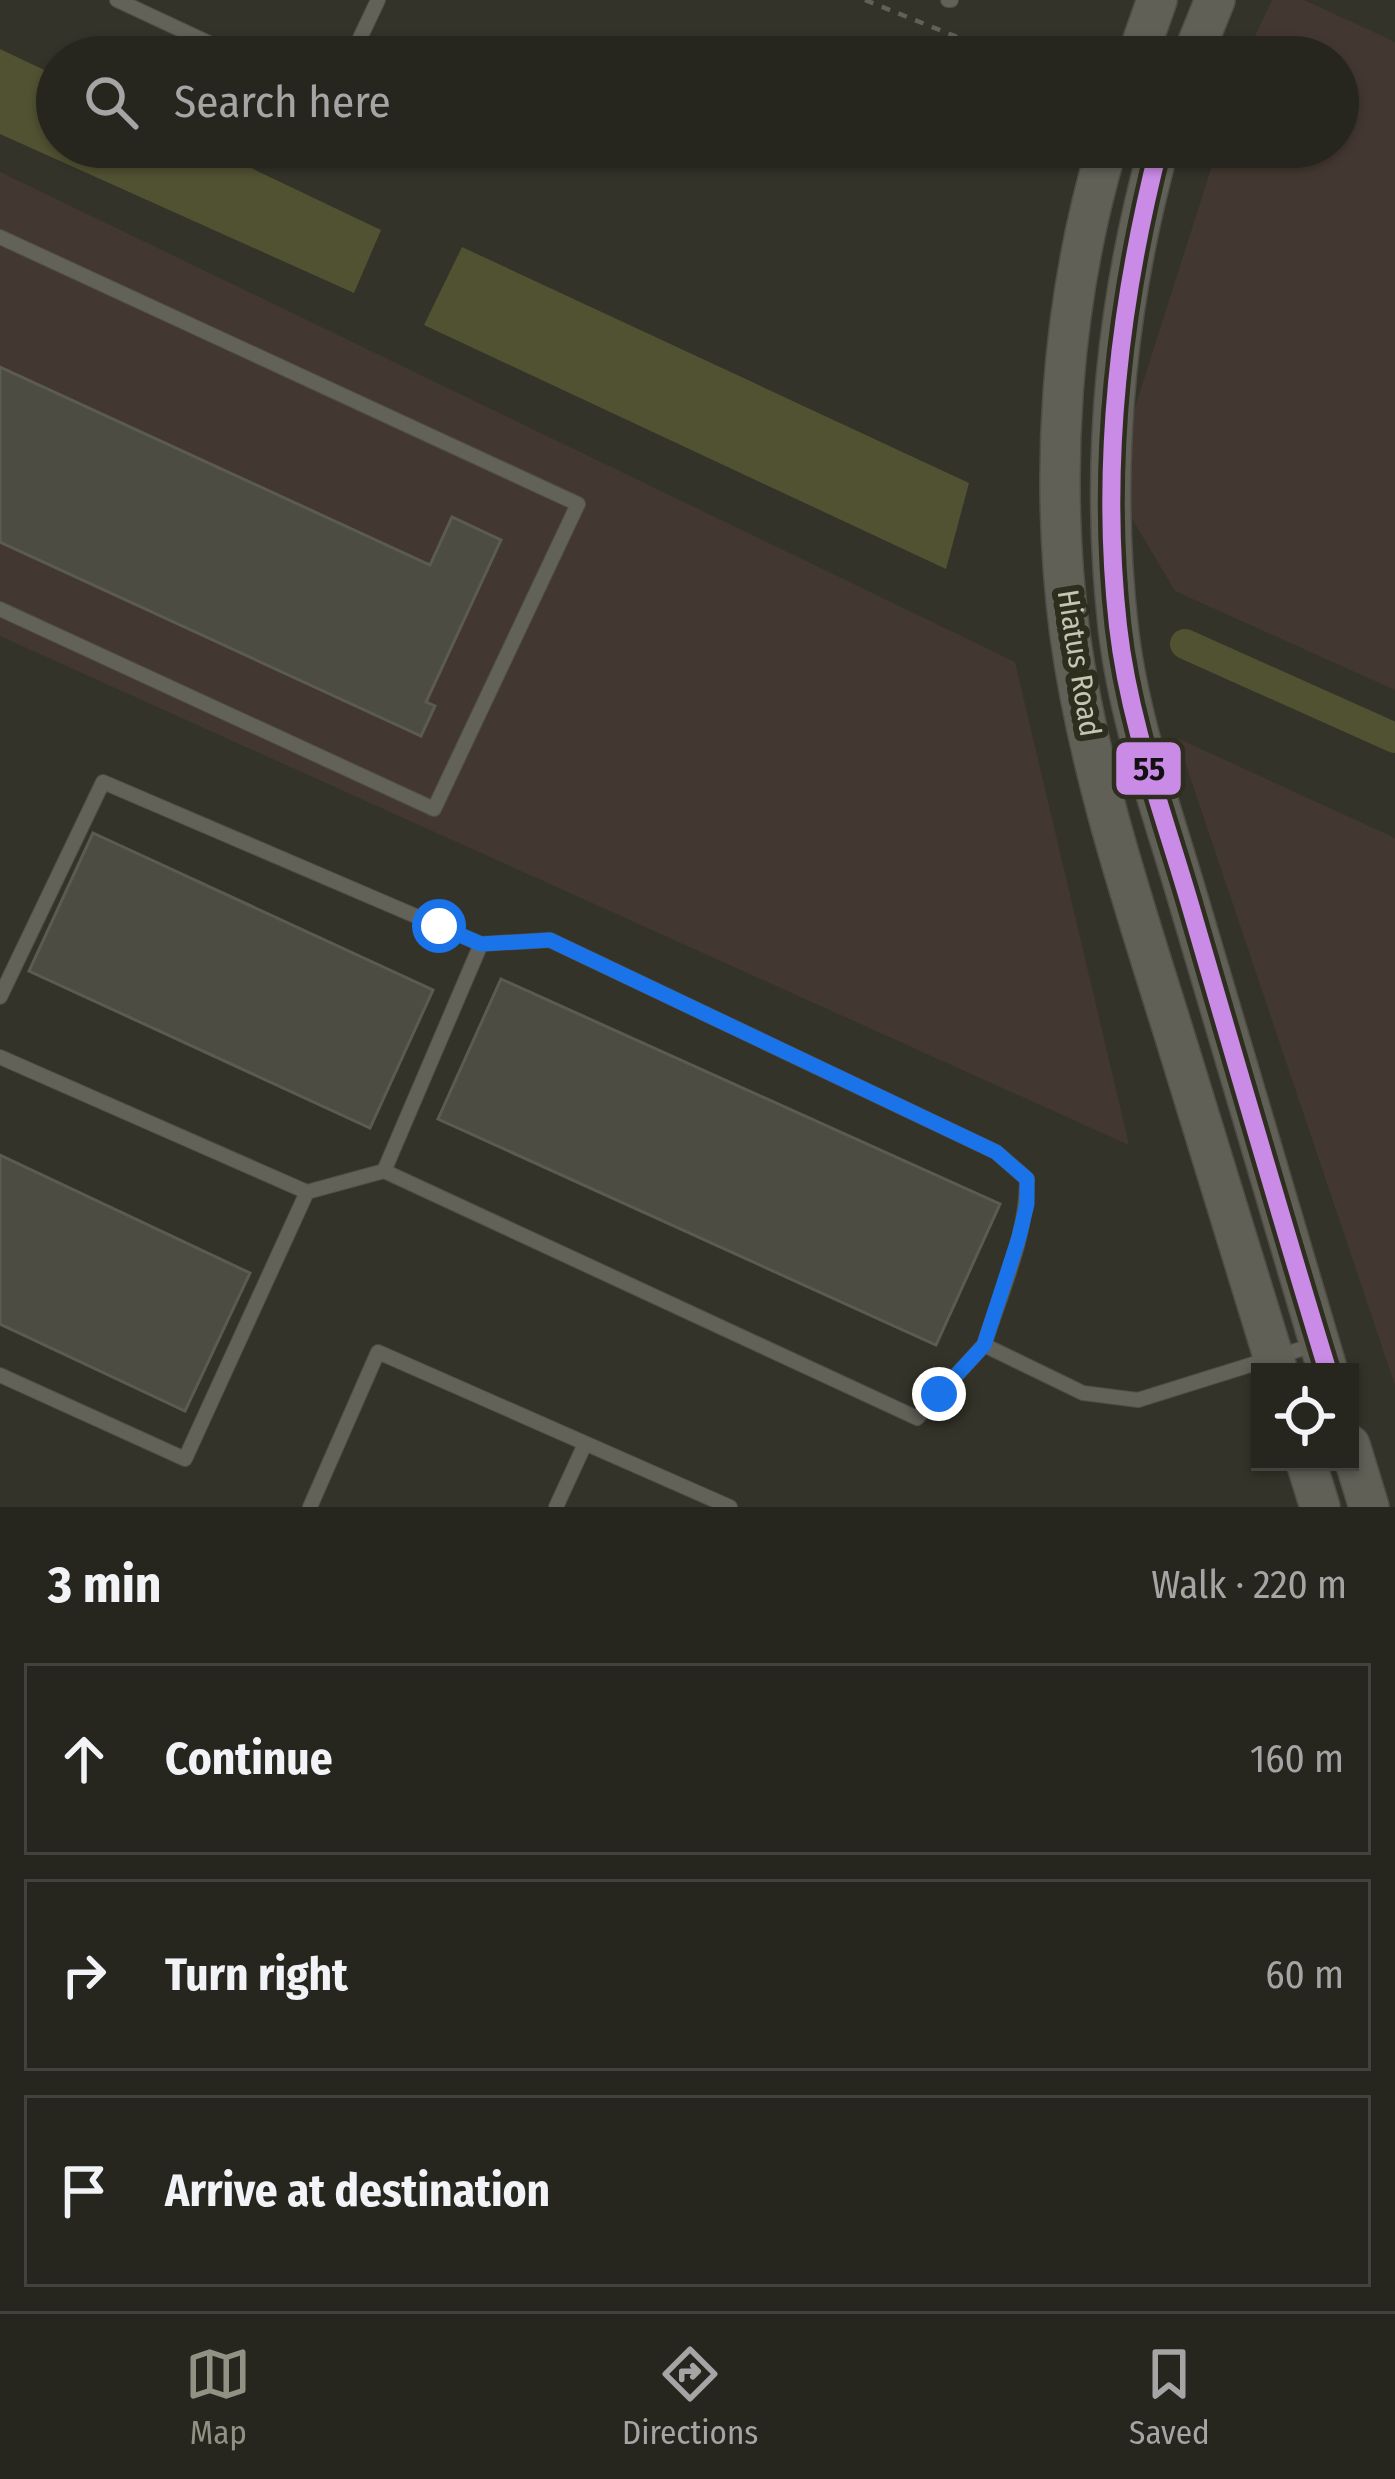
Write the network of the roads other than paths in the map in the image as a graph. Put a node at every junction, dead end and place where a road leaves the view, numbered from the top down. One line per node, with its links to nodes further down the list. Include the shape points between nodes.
1 (117, 0): 5 (lane)
2 (378, 0): 6 (lane)
3 (1157, 0): 7 (main road)
4 (1215, 0): 8 (main road)
5 (194, 36)
6 (361, 36)
7 (1144, 36)
8 (1200, 36)
9 (1102, 168): 20 (main road, Hiatus Road, via 1074,281 1065,398 1060,518 1070,635 1126,883)
10 (1153, 168): 19 (main road, Hiatus Road, via 1136,233 1112,410 1118,631 1143,743)
11 (0, 237): 12 (lane, via 578,504 434,809)
12 (0, 609)
13 (481, 944): 14 (lane, via 103,782); 16 (lane); 18 (lane, via 550,940 996,1152 1027,1179 1027,1204)
14 (0, 997)
15 (0, 1057): 17 (lane)
16 (384, 1171): 17 (lane); 18 (lane, via 917,1418)
17 (307, 1192): 23 (lane, via 184,1460)
18 (984, 1345): 22 (lane, via 1083,1393 1138,1400)
19 (1323, 1357): 21 (lane)
20 (1275, 1363)
21 (1292, 1363)
22 (1251, 1372)
23 (0, 1375)
24 (585, 1444): 27 (lane, via 378,1352); 28 (lane); 29 (lane)
25 (1309, 1471): 30 (main road)
26 (1358, 1471): 31 (main road)
27 (310, 1507)
28 (556, 1507)
29 (730, 1507)
30 (1320, 1507)
31 (1369, 1507)

